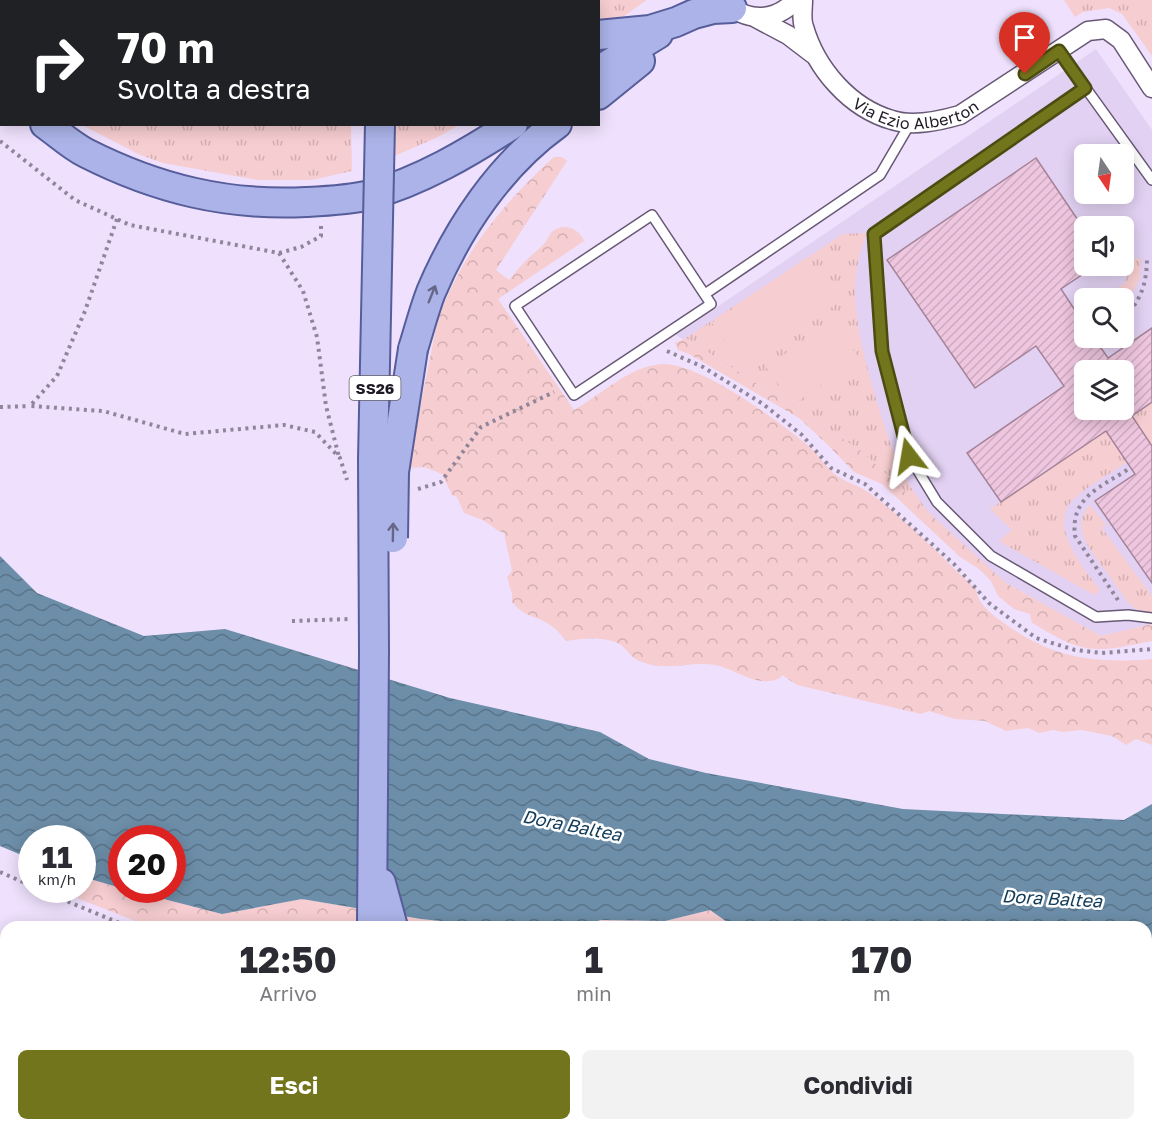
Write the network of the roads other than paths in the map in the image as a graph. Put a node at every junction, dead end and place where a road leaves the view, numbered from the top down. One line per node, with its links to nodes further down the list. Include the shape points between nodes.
1 (699, 0): 5 (main road)
2 (796, 0): 4 (street, via 779,14 768,17)
3 (803, 0): 8 (street, Via Ezio Alberton, via 803,26)
4 (737, 9): 5 (main road, via 712,9); 8 (street, via 788,35)
5 (676, 22): 6 (main road, via 626,34); 9 (main road); 12 (main road, via 636,66)
6 (600, 35)
7 (1059, 51): 10 (lane); 11 (street, Via Ezio Alberton, via 1088,31 1106,29 1121,40); 13 (street, Via Ezio Alberton, via 960,115 937,122)
8 (815, 55): 13 (street, Via Ezio Alberton, via 857,105 893,121)
9 (600, 70)
10 (1085, 88): 18 (lane); 20 (lane, via 874,234 882,351 909,456 937,502 991,556 1096,617)
11 (1152, 88)
12 (600, 93)
13 (911, 122): 19 (lane, via 880,175)
14 (48, 126): 16 (main road, via 85,153 153,183 214,198 276,203 369,195 418,177)
15 (380, 126): 21 (main road, SS26, bridge)
16 (510, 126)
17 (554, 126): 21 (main road, one-way to 17, bridge, via 392,588 394,472 413,349 431,292 459,237 494,184)
18 (1152, 180)
19 (705, 294): 19 (lane, via 652,215 515,306 574,395 711,304)
20 (1152, 618)
21 (374, 651): 22 (main road, SS26)
22 (373, 856): 23 (main road, SS26); 24 (main road)
23 (372, 921)
24 (391, 921)

